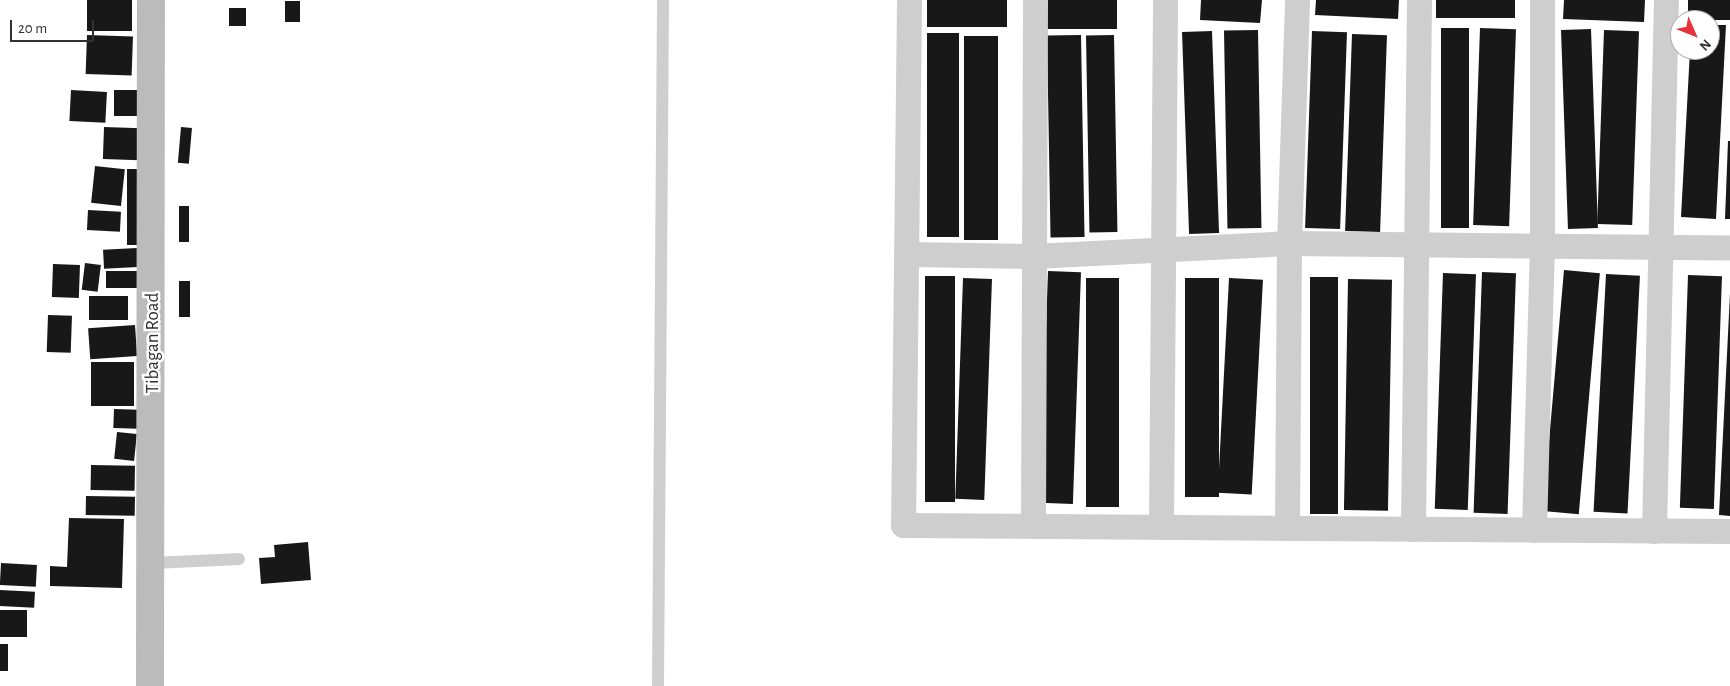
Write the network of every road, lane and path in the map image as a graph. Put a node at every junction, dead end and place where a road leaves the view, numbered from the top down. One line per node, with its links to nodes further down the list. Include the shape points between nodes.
1 (151, 0): 26 (main road, Tibagan Road)
2 (663, 0): 28 (lane)
3 (909, 0): 16 (street)
4 (1035, 0): 17 (street)
5 (1165, 0): 15 (street)
6 (1297, 0): 10 (street)
7 (1419, 0): 11 (street)
8 (1542, 0): 12 (street)
9 (1666, 0): 13 (street)
10 (1289, 243): 11 (street); 15 (street); 20 (street)
11 (1416, 244): 12 (street); 21 (street)
12 (1542, 246): 13 (street); 22 (street)
13 (1660, 247): 14 (street); 23 (street)
14 (1730, 248)
15 (1164, 251): 17 (street); 19 (street)
16 (908, 254): 17 (street); 18 (street, via 903,525)
17 (1032, 256): 18 (street)
18 (1033, 526): 19 (street)
19 (1161, 526): 20 (street)
20 (1287, 528): 21 (street)
21 (1413, 529): 22 (street)
22 (1534, 530): 23 (street)
23 (1654, 531): 24 (street)
24 (1730, 531)
25 (239, 559): 26 (lane)
26 (153, 563): 27 (main road, Tibagan Road)
27 (150, 686)
28 (658, 686)

